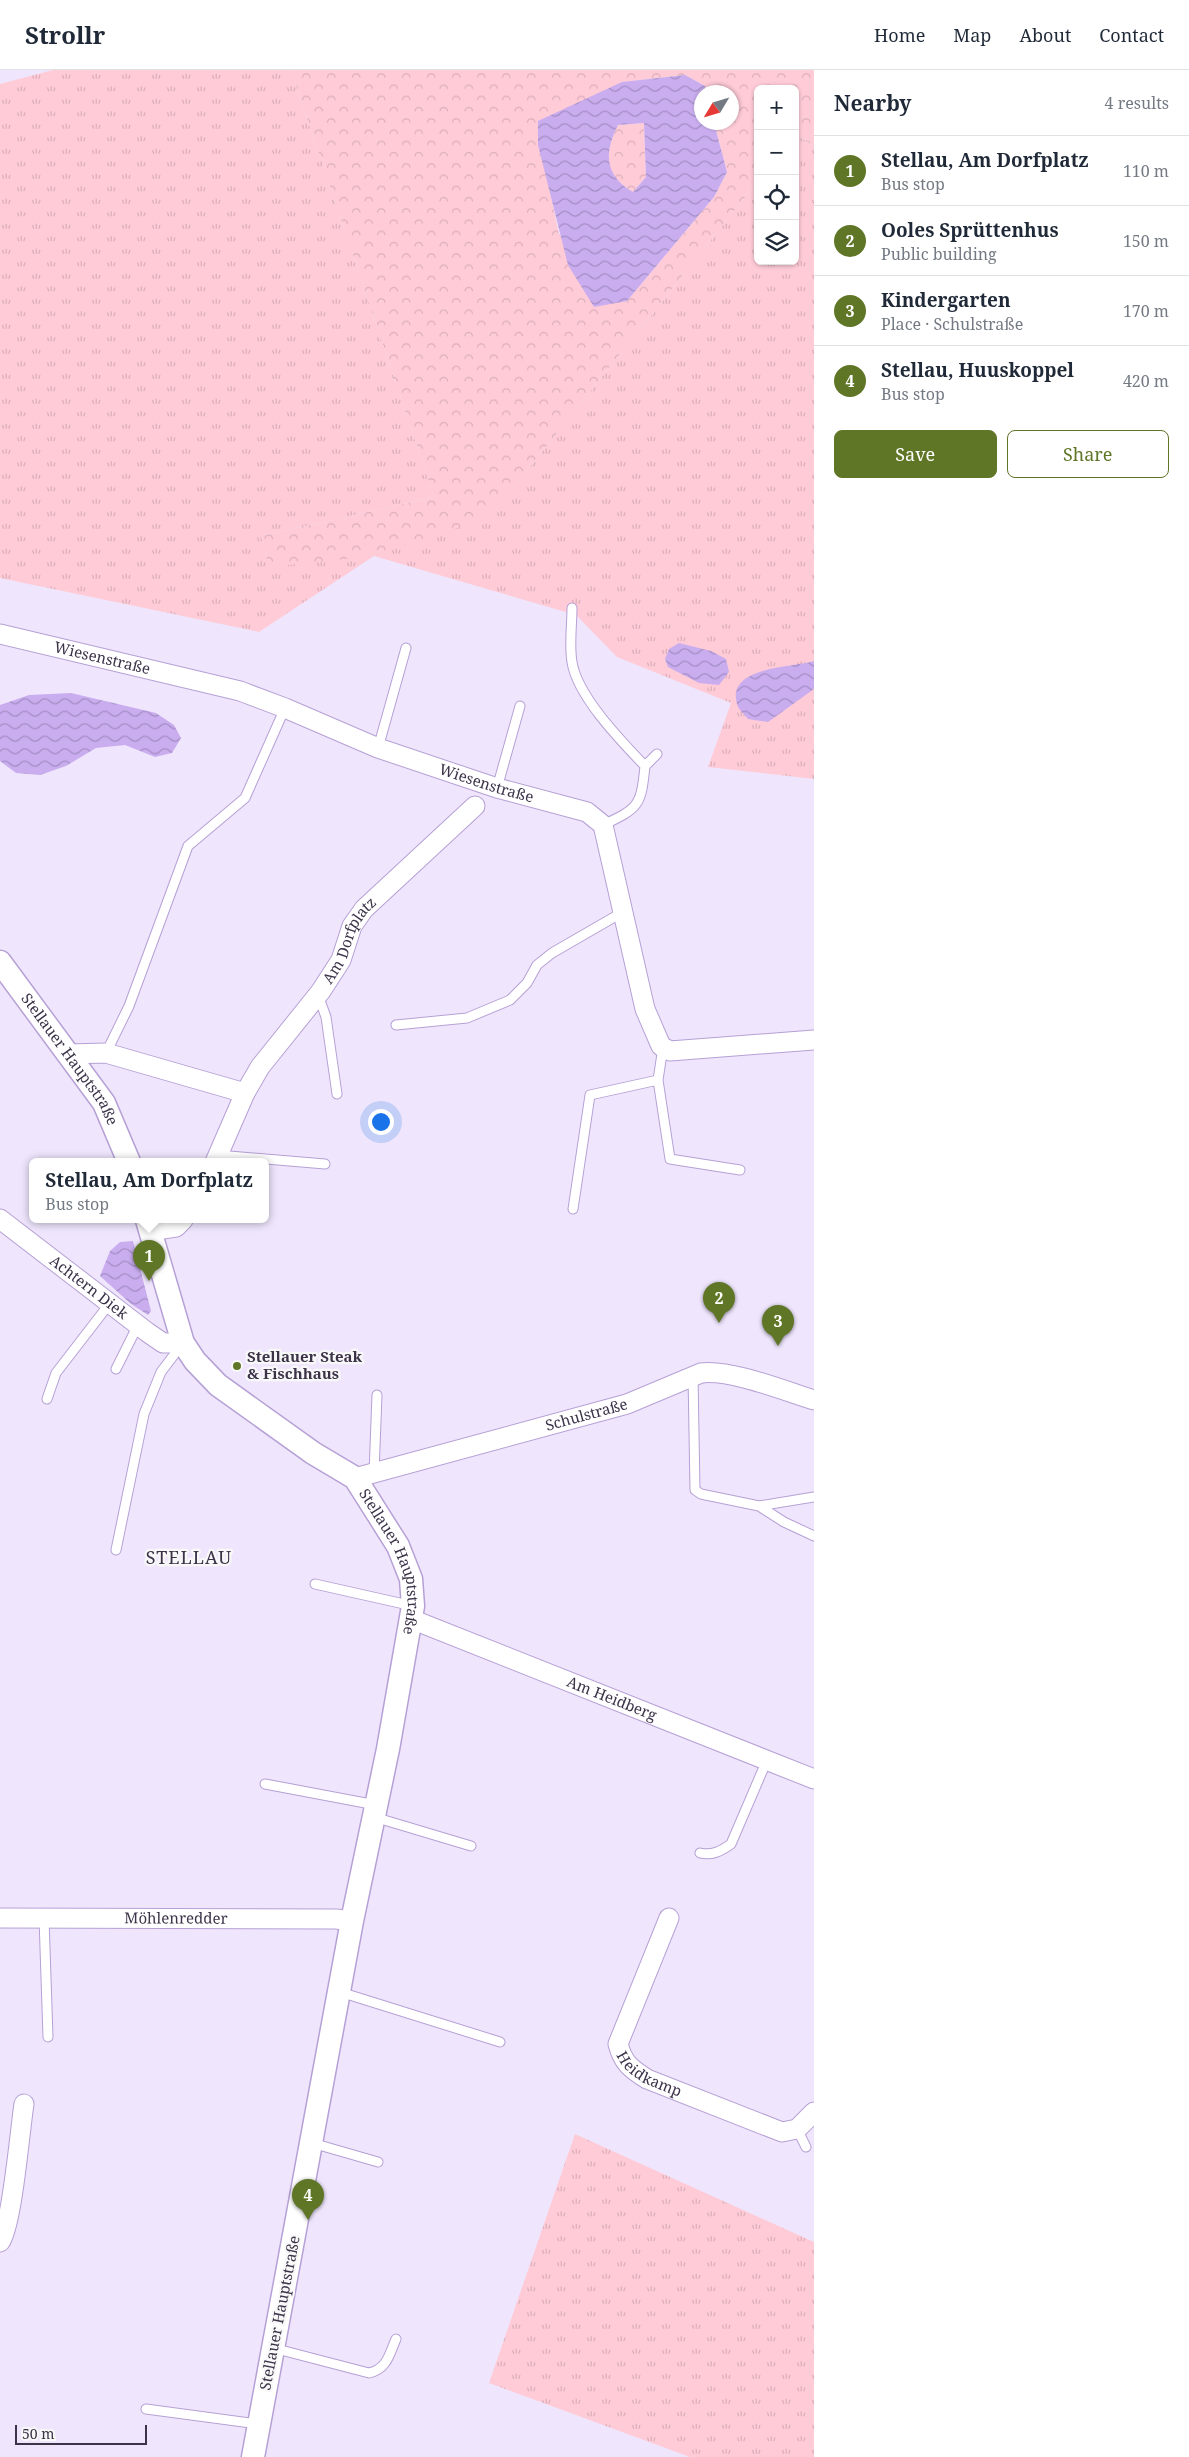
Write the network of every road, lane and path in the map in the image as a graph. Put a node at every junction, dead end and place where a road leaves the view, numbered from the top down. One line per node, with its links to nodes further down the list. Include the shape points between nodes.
1 (572, 608): 8 (lane, via 572,664 585,692 614,733)
2 (0, 634): 5 (street, Wiesenstraße, via 240,691)
3 (406, 648): 6 (lane)
4 (520, 706): 9 (lane)
5 (285, 708): 6 (street, Wiesenstraße); 18 (lane, via 245,798 188,846 130,1006)
6 (378, 748): 9 (street, Wiesenstraße)
7 (657, 754): 8 (lane)
8 (645, 766): 11 (lane, via 642,797 629,813)
9 (497, 788): 11 (street, Wiesenstraße, via 587,812)
10 (475, 806): 14 (street, Am Dorfplatz, via 364,908 352,926 341,960)
11 (603, 824): 12 (street)
12 (623, 912): 15 (lane, via 552,953 537,966 510,1000 467,1018); 17 (street, via 645,1009)
13 (0, 962): 19 (street, Stellauer Hauptstraße)
14 (318, 995): 21 (street, Am Dorfplatz, via 275,1047); 22 (lane, via 326,1017)
15 (396, 1025)
16 (814, 1040): 17 (street, via 670,1051)
17 (663, 1047): 20 (lane)
18 (106, 1053): 19 (street); 21 (street)
19 (69, 1054): 23 (street, Stellauer Hauptstraße, via 104,1103)
20 (658, 1080): 27 (lane, via 670,1159); 28 (lane, via 590,1094)
21 (245, 1093): 24 (street, Am Dorfplatz)
22 (337, 1094)
23 (127, 1158)
24 (217, 1158)
25 (269, 1161): 26 (lane)
26 (325, 1164)
27 (740, 1170)
28 (573, 1208)
29 (0, 1218): 32 (street, Achtern Diek)
30 (180, 1223): 31 (street, via 176,1227)
31 (149, 1225): 34 (street, Stellauer Hauptstraße)
32 (110, 1303): 33 (street, Achtern Diek); 38 (lane, via 56,1373)
33 (138, 1325): 34 (street, Achtern Diek, via 163,1343); 35 (lane)
34 (183, 1343): 40 (street, Stellauer Hauptstraße, via 218,1386 313,1452); 44 (lane, via 161,1372 144,1414)
35 (116, 1369)
36 (693, 1376): 39 (street, Schulstraße, via 712,1372); 40 (street, Schulstraße, via 627,1404); 42 (lane, via 695,1490)
37 (377, 1395): 40 (lane)
38 (46, 1399)
39 (814, 1400)
40 (364, 1476): 46 (street, Stellauer Hauptstraße, via 411,1579)
41 (814, 1497): 42 (lane)
42 (759, 1506): 43 (lane)
43 (814, 1536)
44 (116, 1550)
45 (316, 1584): 46 (lane)
46 (412, 1613): 47 (street, Am Heidberg); 50 (street, Stellauer Hauptstraße)
47 (767, 1760): 48 (street, Am Heidberg); 52 (lane, via 731,1844 721,1851 707,1855)
48 (814, 1779)
49 (265, 1784): 50 (lane)
50 (375, 1810): 51 (lane); 56 (street, Stellauer Hauptstraße)
51 (471, 1846)
52 (700, 1853)
53 (0, 1918): 54 (street, Möhlenredder)
54 (44, 1918): 56 (street, Möhlenredder); 58 (lane)
55 (670, 1918): 62 (street, Heidkamp, via 618,2044 621,2058 629,2068 647,2078 782,2132)
56 (352, 1921): 57 (street, Stellauer Hauptstraße)
57 (340, 1992): 59 (lane); 63 (street, Stellauer Hauptstraße)
58 (48, 2037)
59 (500, 2042)
60 (24, 2104): 66 (street, via 8,2216)
61 (814, 2112): 62 (street)
62 (797, 2129): 64 (lane)
63 (311, 2143): 65 (lane); 68 (street, Stellauer Hauptstraße)
64 (806, 2147)
65 (378, 2162)
66 (0, 2242)
67 (396, 2339): 68 (lane, via 385,2366 380,2371 369,2373)
68 (273, 2348): 70 (street, Stellauer Hauptstraße)
69 (146, 2409): 70 (lane)
70 (258, 2424): 71 (street, Stellauer Hauptstraße)
71 (253, 2457)

